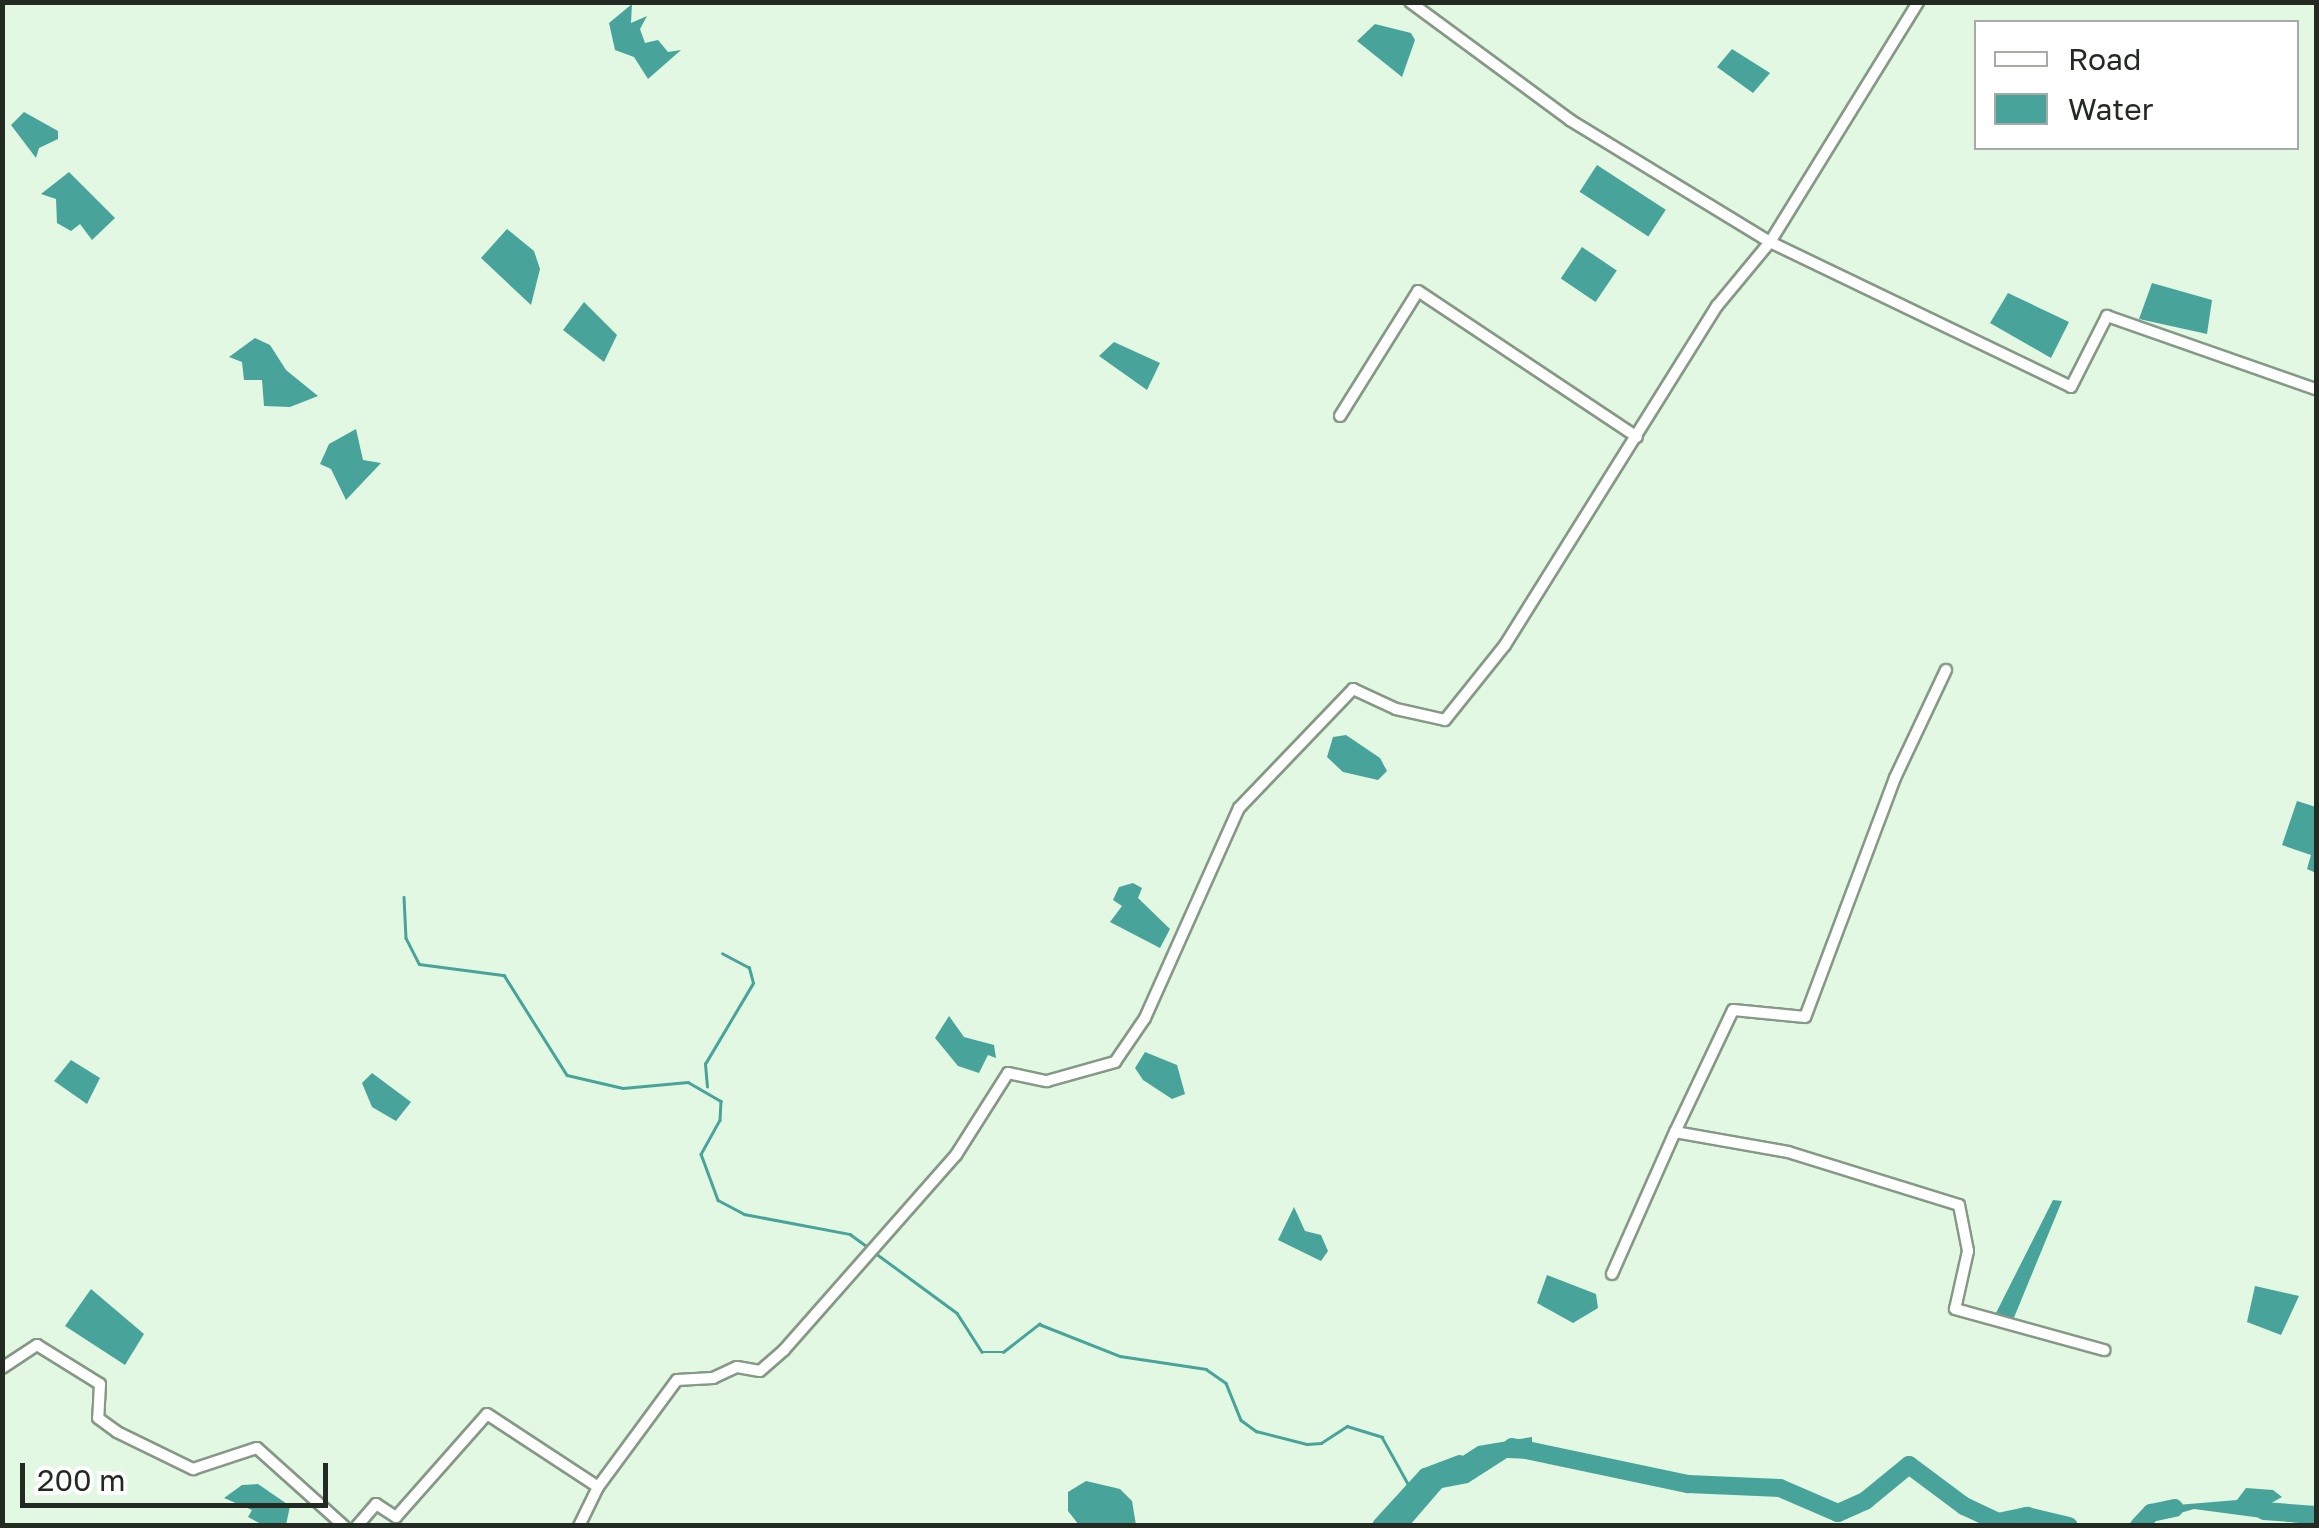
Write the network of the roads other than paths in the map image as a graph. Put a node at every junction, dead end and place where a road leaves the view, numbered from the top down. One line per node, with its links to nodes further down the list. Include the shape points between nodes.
1 (1410, 2): 3 (street, via 1570,120)
2 (1918, 2): 3 (street)
3 (1770, 242): 4 (street, via 2071,387 2106,316); 6 (street, via 1717,306)
4 (2316, 390)
5 (1340, 416): 6 (street, via 1418,291)
6 (1636, 436): 12 (street, via 1505,646 1450,718 1396,709 1357,686 1239,808 1145,1018 1115,1062 1046,1080 1008,1073 956,1155 784,1350 760,1371 737,1367 712,1378 678,1380)
7 (1946, 670): 8 (street, via 1896,778 1805,1017 1732,1010)
8 (1676, 1132): 9 (street); 10 (street, via 1788,1152 1959,1205 1968,1251 1955,1309)
9 (1612, 1274)
10 (2104, 1350)
11 (2, 1368): 13 (street, via 36,1346 100,1384 98,1418 193,1469 246,1446 257,1448)
12 (598, 1487): 14 (street, via 486,1414 396,1517 376,1504); 15 (street)
13 (344, 1526)
14 (357, 1526)
15 (579, 1526)

